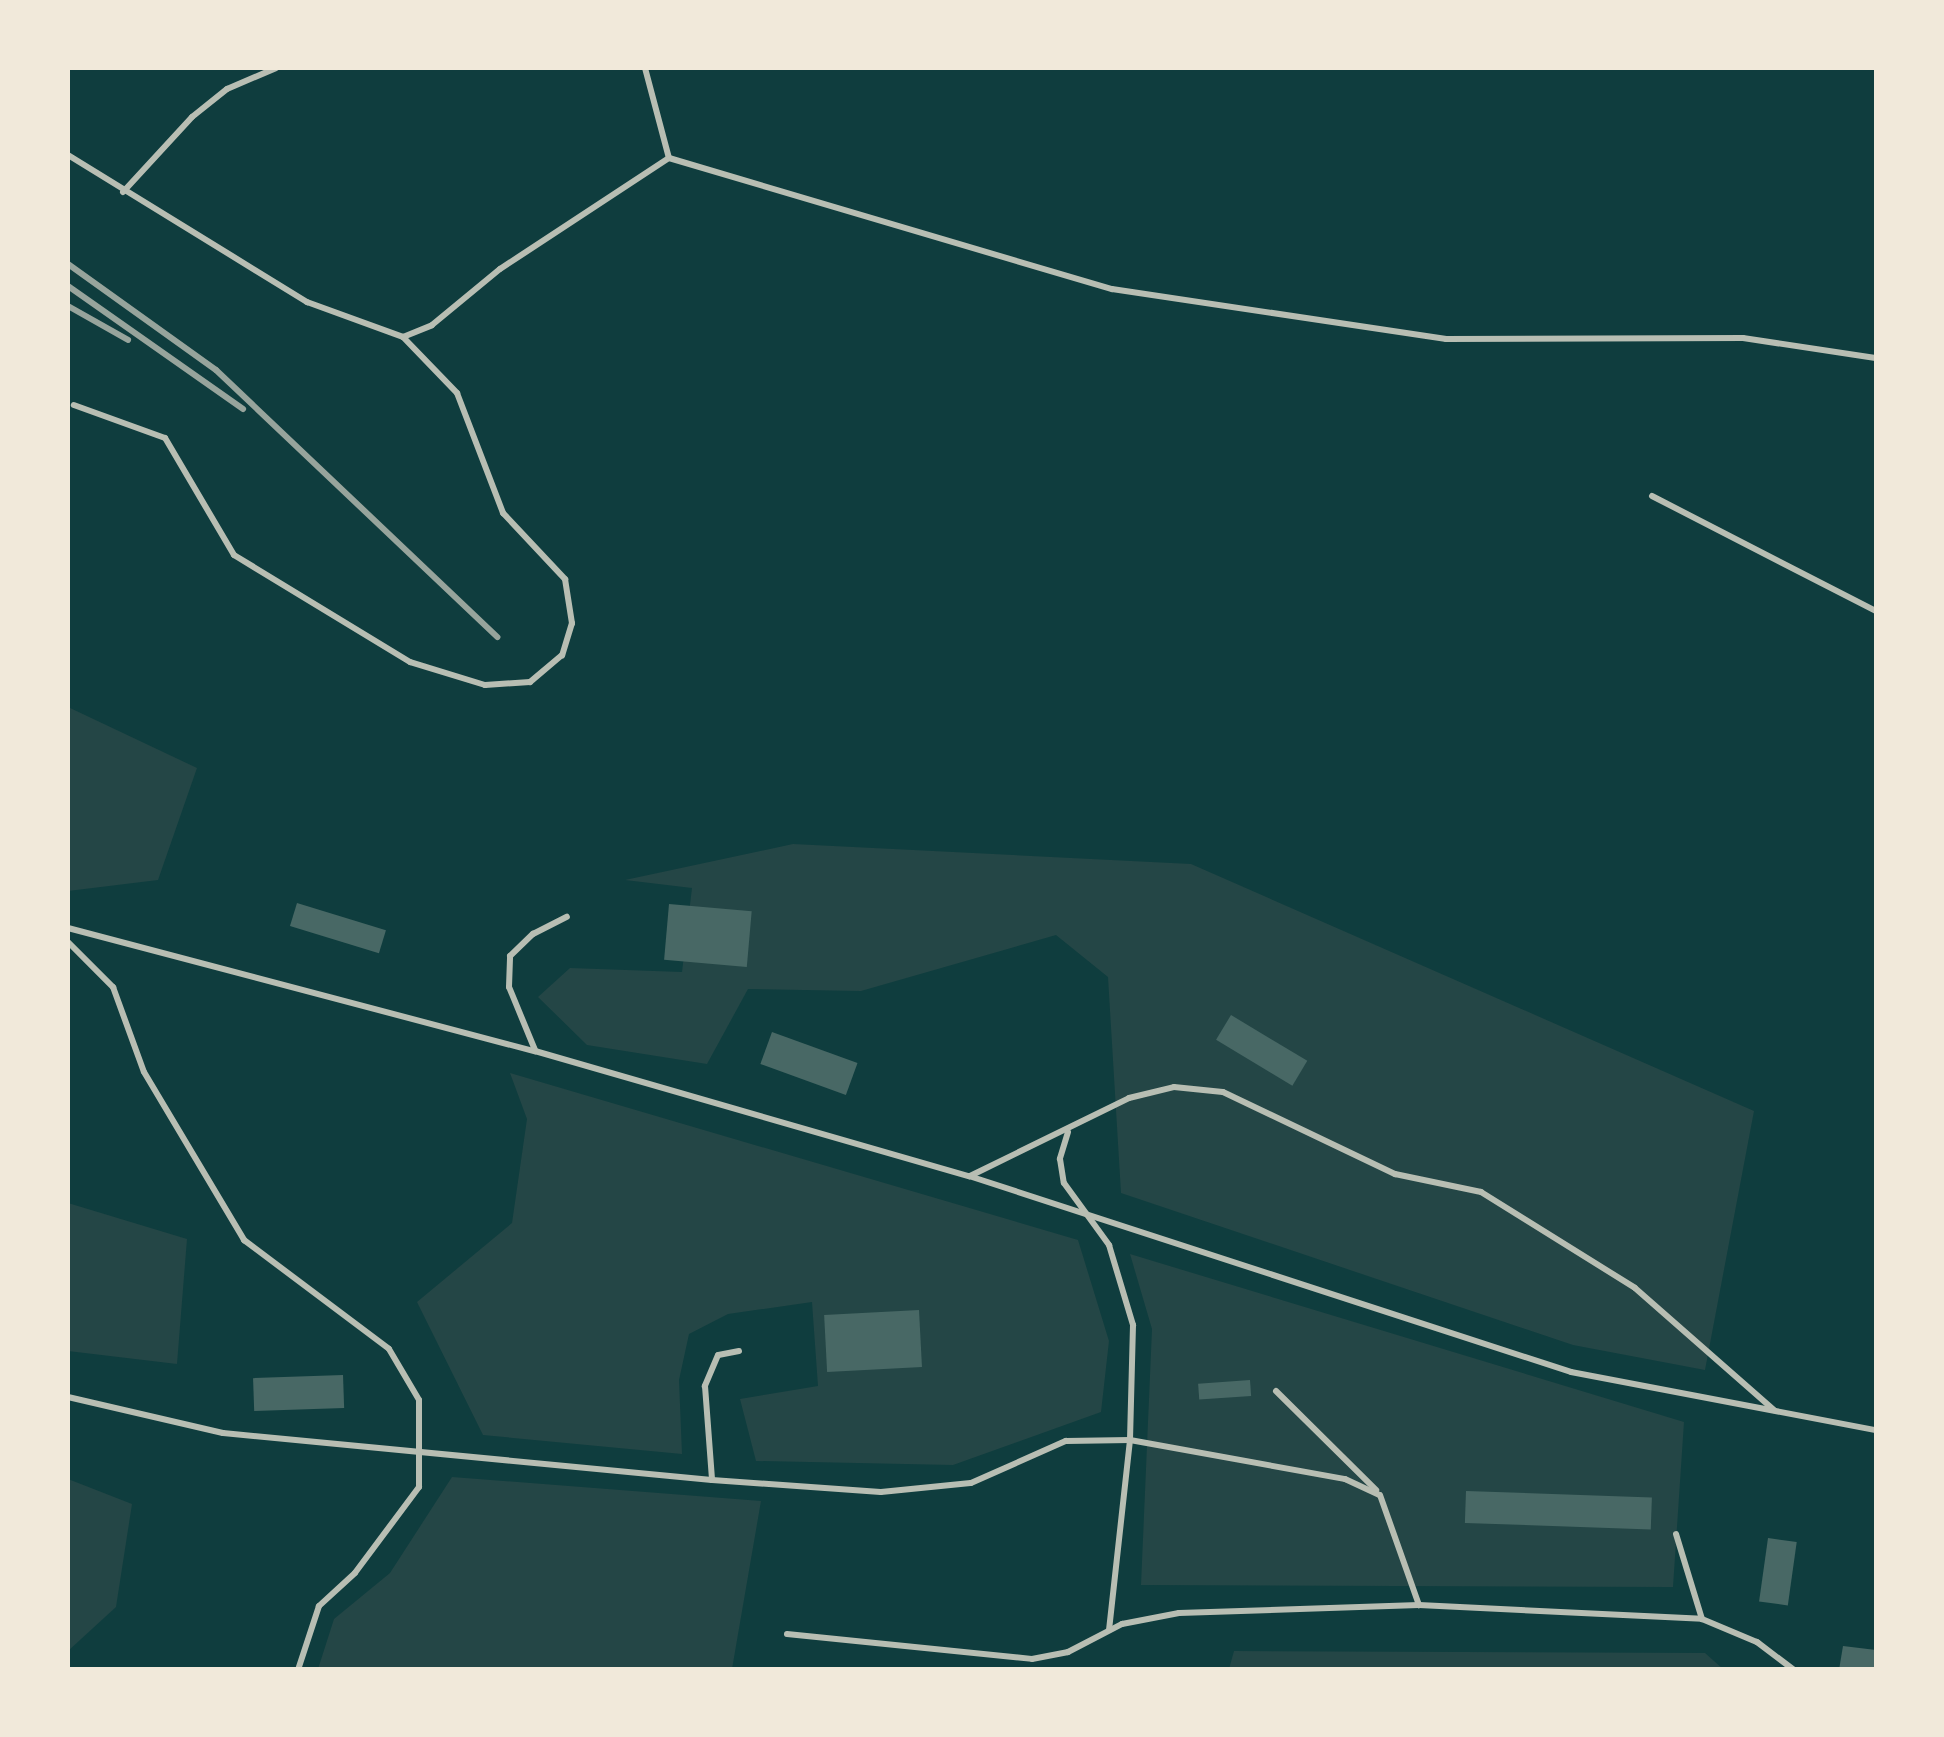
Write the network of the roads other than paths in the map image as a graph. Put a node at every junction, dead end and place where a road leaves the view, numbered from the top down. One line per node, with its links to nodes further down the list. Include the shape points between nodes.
1 (276, 68): 5 (lane, via 227,89 192,117)
2 (645, 68): 4 (lane)
3 (68, 156): 5 (lane)
4 (670, 158): 6 (lane, via 500,269 432,325); 7 (lane, via 1112,289 1446,339 1743,338)
5 (123, 192): 6 (lane, via 307,302)
6 (403, 337): 8 (lane, via 457,394 503,513 565,580 572,623 562,655 530,682 484,685 436,674 260,576 234,555 164,438)
7 (1876, 358)
8 (74, 405)
9 (1652, 496): 10 (lane)
10 (1876, 611)
11 (567, 917): 14 (lane, via 533,934 510,956 509,987)
12 (68, 928): 14 (lane)
13 (68, 942): 24 (lane, via 113,987 144,1072 244,1240 390,1349 419,1400)
14 (535, 1052): 16 (lane)
15 (1068, 1131): 16 (lane); 17 (lane, via 1060,1159 1064,1183); 21 (lane, via 1129,1098 1159,1091 1223,1092 1394,1174 1481,1192 1635,1288)
16 (969, 1176): 17 (lane)
17 (1088, 1214): 21 (lane, via 1571,1372); 23 (lane, via 1109,1245 1133,1325)
18 (739, 1352): 25 (lane, via 718,1355 705,1386)
19 (1276, 1391): 26 (lane)
20 (68, 1397): 24 (lane, via 223,1432)
21 (1777, 1412): 22 (lane)
22 (1876, 1430)
23 (1130, 1440): 25 (lane, via 1066,1442 954,1485 882,1492); 26 (lane, via 1345,1479); 30 (lane)
24 (423, 1454): 25 (lane); 32 (lane, via 419,1486 396,1522 319,1606)
25 (712, 1480)
26 (1380, 1495): 28 (lane)
27 (1676, 1534): 29 (lane)
28 (1418, 1605): 29 (lane); 30 (lane, via 1179,1613)
29 (1702, 1619): 33 (lane, via 1757,1642)
30 (1109, 1630): 31 (lane, via 1068,1652 1032,1659)
31 (787, 1634)
32 (298, 1670)
33 (1794, 1670)

